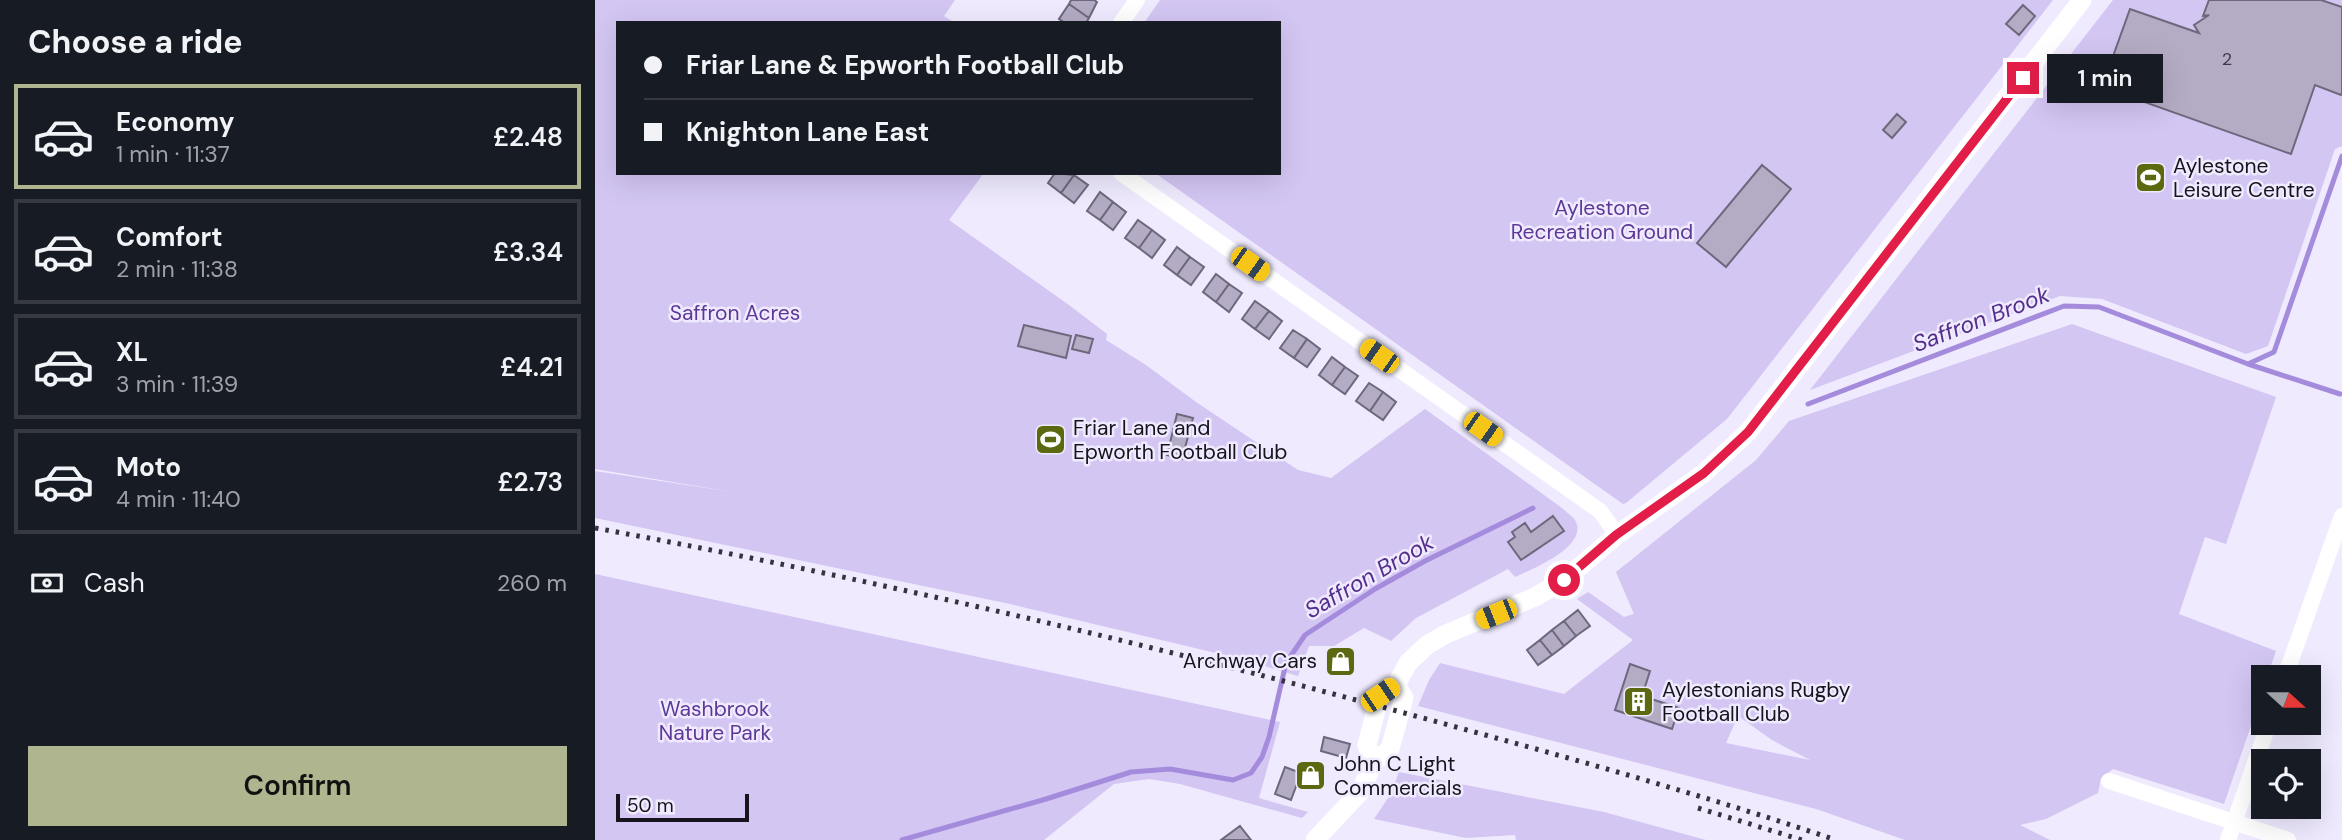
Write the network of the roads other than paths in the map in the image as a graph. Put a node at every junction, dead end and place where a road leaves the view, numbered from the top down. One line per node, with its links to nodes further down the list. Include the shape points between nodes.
1 (1137, 0): 3 (street)
2 (2082, 0): 6 (street, via 1748,432 1704,473)
3 (1123, 21)
4 (1124, 175): 6 (street, via 1599,511)
5 (2342, 516): 7 (street)
6 (1616, 535): 11 (street, via 1545,592 1446,634 1408,663 1396,685 1380,695 1367,744 1373,763 1361,791)
7 (2289, 665)
8 (2265, 735): 10 (street)
9 (2109, 781): 10 (street)
10 (2235, 822): 12 (street); 13 (street)
11 (1315, 840)
12 (2228, 840)
13 (2288, 840)

